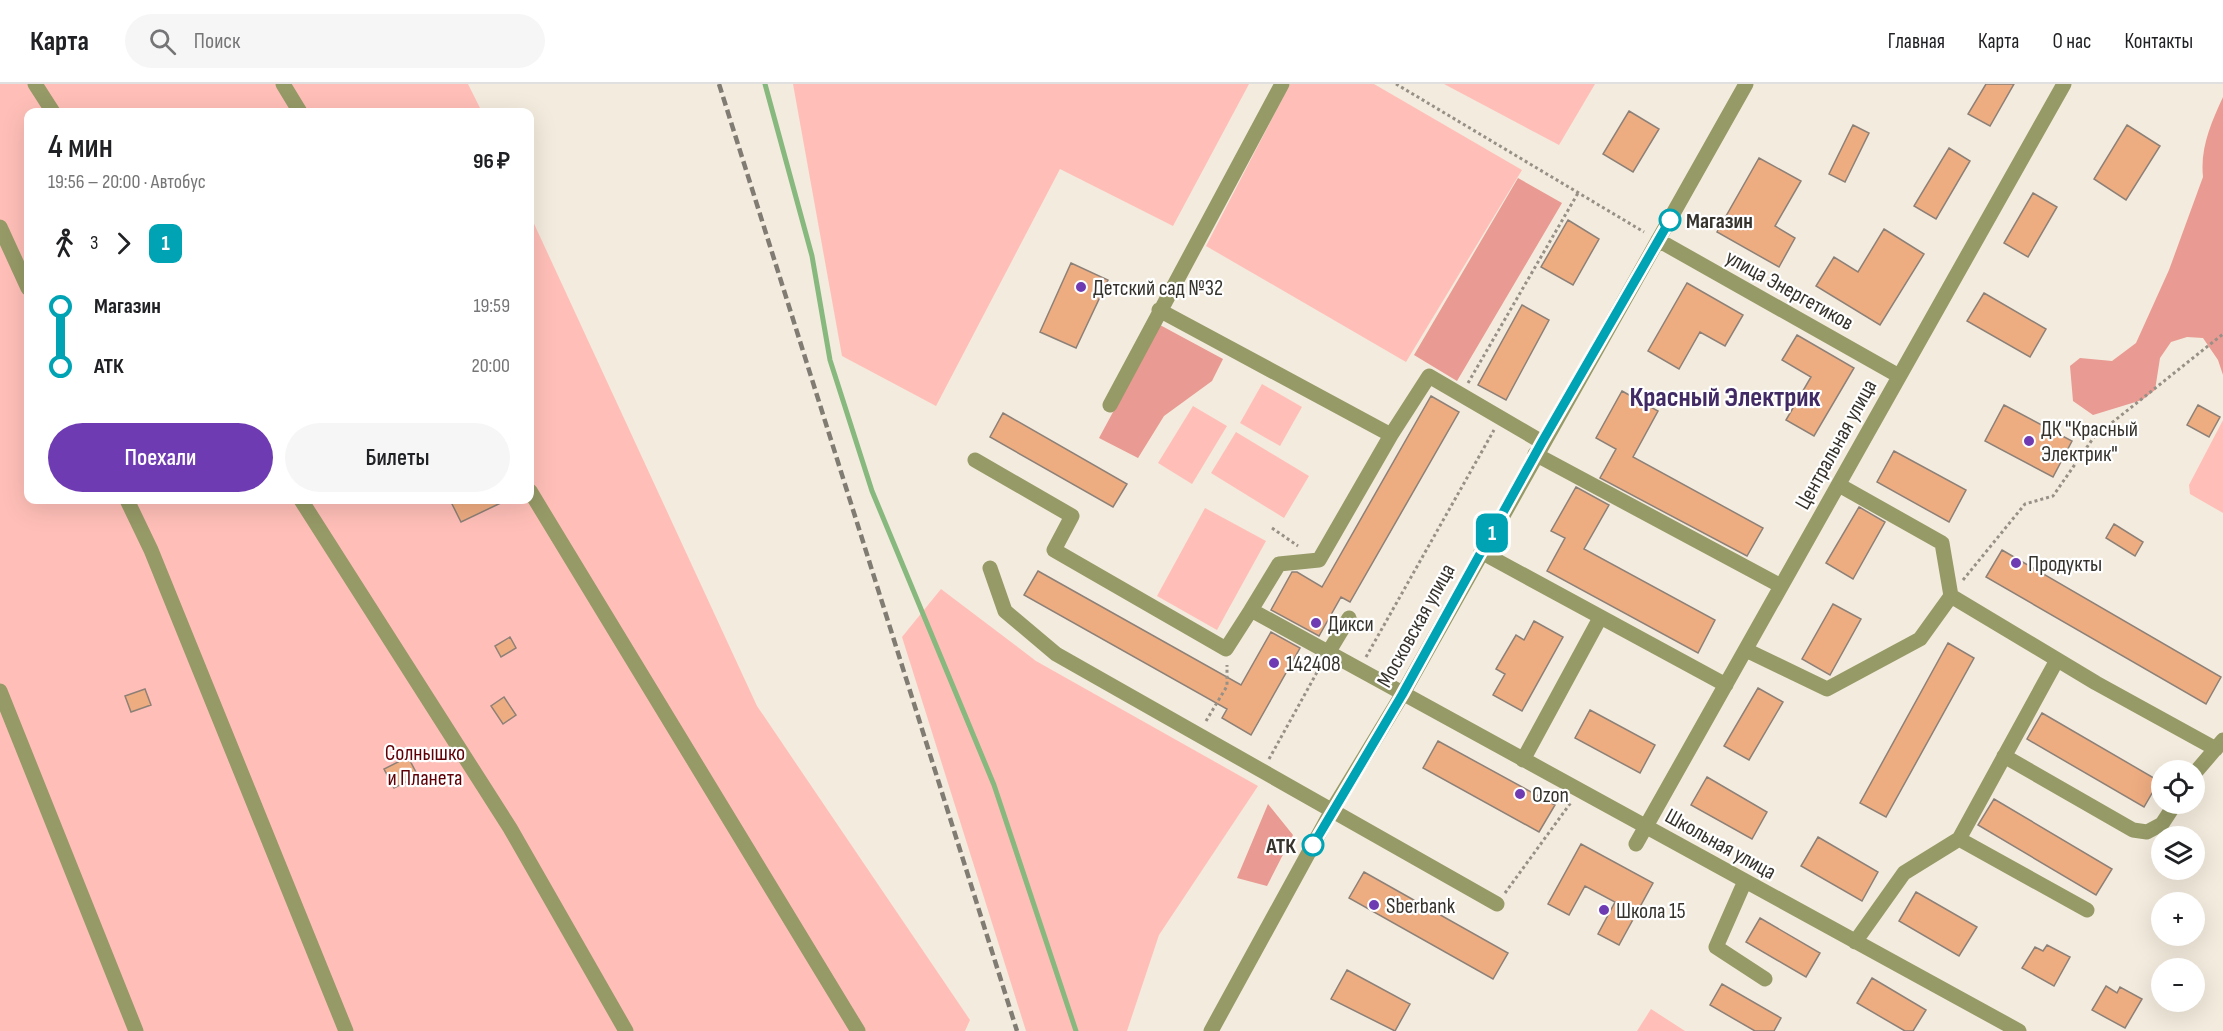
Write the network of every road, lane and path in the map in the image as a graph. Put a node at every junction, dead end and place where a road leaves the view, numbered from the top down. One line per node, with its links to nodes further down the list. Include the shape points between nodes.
1 (35, 84): 7 (street)
2 (283, 84): 8 (street)
3 (1282, 84): 13 (street)
4 (1396, 84): 9 (path)
5 (1746, 84): 11 (street, Московская улица)
6 (2064, 84): 15 (street, Центральная улица)
7 (50, 108)
8 (298, 108)
9 (1578, 193): 11 (path); 16 (path)
10 (0, 227): 12 (street)
11 (1658, 240): 15 (street, улица Энергетиков); 20 (street, Московская улица)
12 (24, 279)
13 (1159, 310): 17 (street); 19 (street)
14 (2223, 334): 31 (path, via 2094,437 2053,496 2025,504)
15 (1899, 376): 22 (street, Центральная улица)
16 (1461, 395): 18 (street); 19 (street, via 1429,376)
17 (1110, 405)
18 (1501, 418): 20 (street); 39 (path)
19 (1391, 435): 28 (street)
20 (1539, 448): 27 (street, Московская улица); 30 (street)
21 (975, 460): 35 (street, via 1072,516 1054,550)
22 (1839, 485): 30 (street, Центральная улица); 31 (street, via 1942,543)
23 (534, 498): 63 (street)
24 (129, 504): 61 (street)
25 (304, 504): 62 (street, via 510,828)
26 (1272, 528): 28 (path)
27 (1481, 552): 34 (street); 42 (street, Московская улица)
28 (1319, 560): 32 (street, via 1279,564)
29 (990, 568): 43 (street, via 1005,611 1056,654)
30 (1781, 586): 36 (street, Центральная улица)
31 (1951, 596): 36 (street, via 1920,639 1827,689); 38 (street)
32 (1251, 610): 35 (street); 37 (street, Школьная улица)
33 (1349, 618): 37 (street)
34 (1600, 618): 40 (street); 46 (street)
35 (1226, 649): 43 (path, via 1227,686)
36 (1746, 650): 40 (street, Центральная улица)
37 (1328, 653): 39 (street, Школьная улица); 48 (path)
38 (2057, 660): 44 (street); 45 (street)
39 (1358, 670): 42 (street, Школьная улица)
40 (1726, 685): 52 (street, Центральная улица)
41 (0, 691): 60 (street)
42 (1402, 695): 46 (street, Школьная улица); 50 (street, Московская улица)
43 (1197, 735): 48 (street)
44 (2219, 744): 47 (street)
45 (2004, 756): 51 (street, via 2133,830 2147,832 2162,824); 53 (street)
46 (1523, 760): 49 (street, Школьная улица)
47 (2205, 761)
48 (1262, 772): 50 (street)
49 (1579, 791): 52 (street, Школьная улица); 56 (path)
50 (1331, 812): 56 (street); 64 (street, Московская улица)
51 (2168, 814)
52 (1646, 827): 54 (street, Центральная улица); 55 (street, Школьная улица)
53 (1959, 839): 57 (street); 58 (street, via 1904,873)
54 (1636, 844)
55 (1745, 881): 58 (street, Школьная улица); 59 (street, via 1716,947)
56 (1497, 904)
57 (2087, 910)
58 (1855, 942): 65 (street, Школьная улица)
59 (1766, 979)
60 (136, 1031)
61 (346, 1031)
62 (626, 1031)
63 (858, 1031)
64 (1211, 1031)
65 (2019, 1031)

